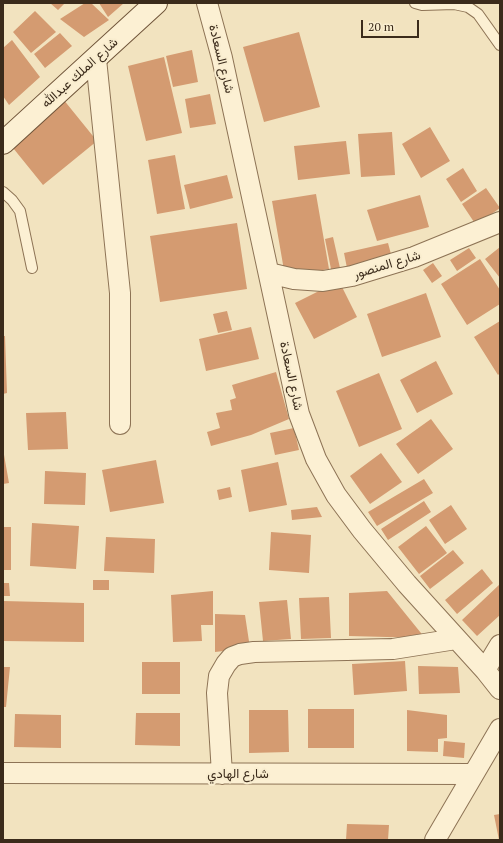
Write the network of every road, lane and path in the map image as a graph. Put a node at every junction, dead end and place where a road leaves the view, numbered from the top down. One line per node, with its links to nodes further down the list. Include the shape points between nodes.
1 (156, 3): 5 (main road, شارع الملك عبدالله)
2 (207, 3): 10 (street, شارع السعادة, via 222,58)
3 (415, 3): 4 (lane, via 468,7 478,14)
4 (500, 44)
5 (96, 58): 6 (main road, شارع الملك عبدالله); 11 (street, via 120,293)
6 (3, 143)
7 (3, 192): 9 (lane, via 20,211)
8 (500, 222): 10 (street, شارع المنصور, via 414,257 352,276 323,281)
9 (32, 268)
10 (269, 274): 12 (street, شارع السعادة, via 299,414 316,459 336,495 362,530)
11 (120, 424)
12 (456, 639): 14 (street, شارع السعادة); 18 (street, via 393,649 254,652 232,657 219,676 217,693)
13 (500, 646): 14 (street)
14 (485, 670): 15 (street, شارع السعادة)
15 (500, 689)
16 (500, 728): 19 (street)
17 (3, 773): 18 (street, شارع الهادي)
18 (222, 774): 19 (street, شارع الهادي)
19 (473, 774): 20 (street)
20 (436, 840)

